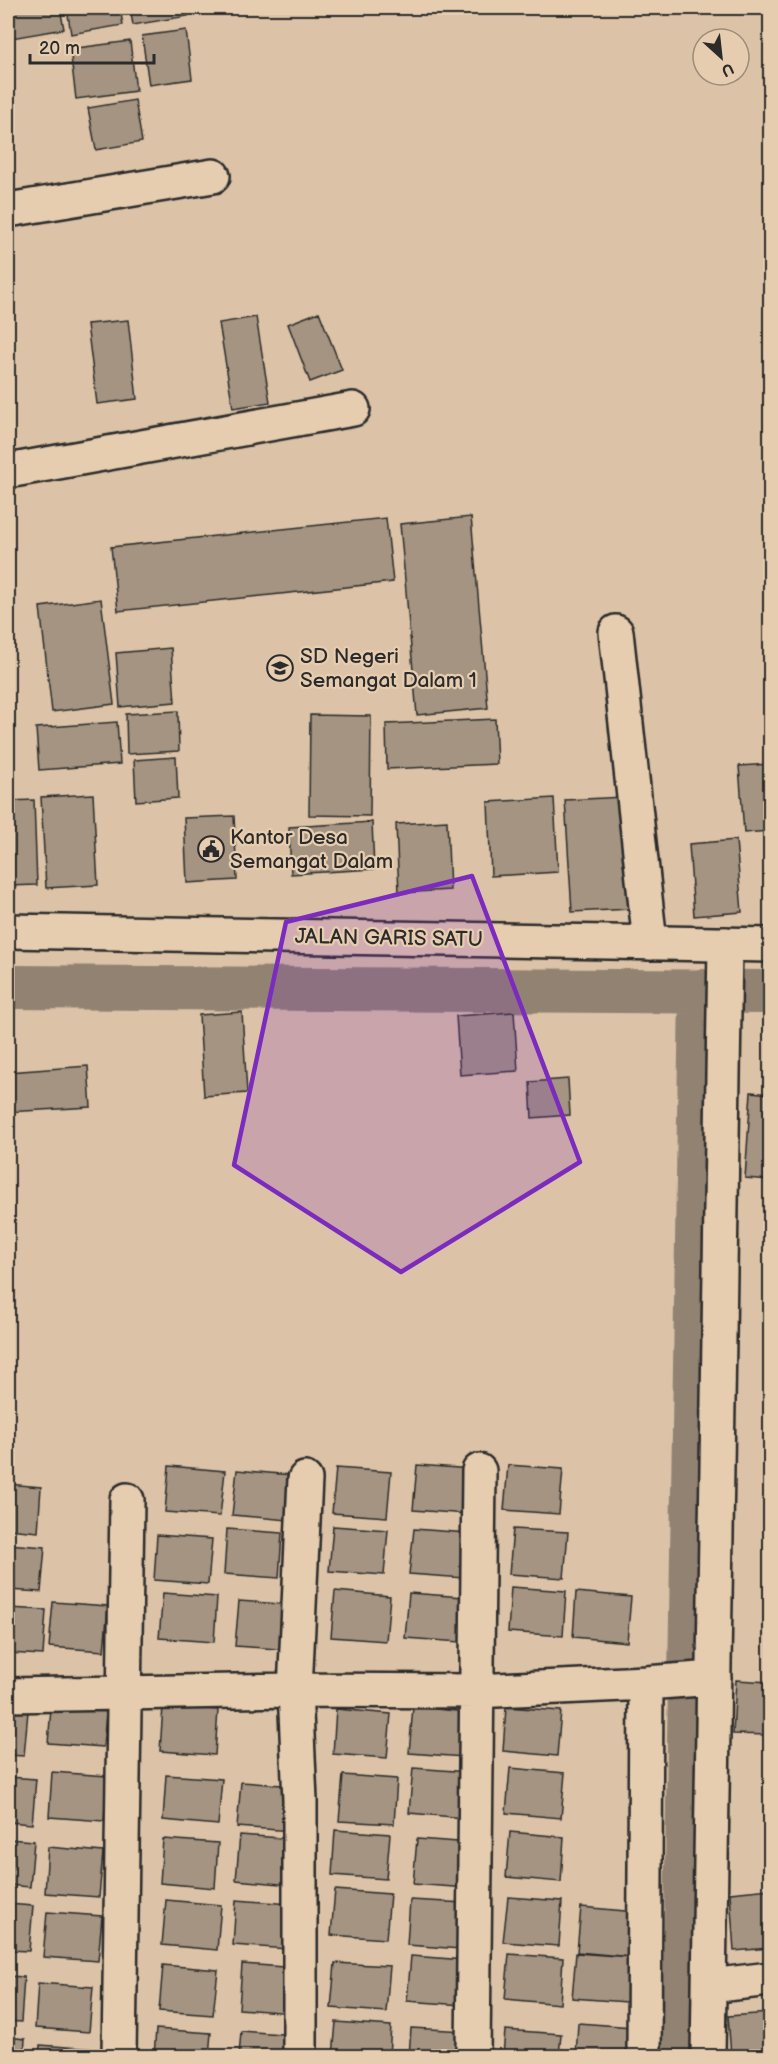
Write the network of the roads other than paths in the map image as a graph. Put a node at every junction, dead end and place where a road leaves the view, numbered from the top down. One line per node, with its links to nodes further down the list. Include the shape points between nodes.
1 (213, 176): 2 (street)
2 (8, 210)
3 (353, 409): 4 (street)
4 (8, 471)
5 (616, 632): 7 (street)
6 (8, 932): 7 (street, JALAN GARIS SATU)
7 (650, 943): 9 (street, JALAN GARIS SATU)
8 (771, 945): 9 (street, JALAN GARIS SATU)
9 (724, 956): 13 (street)
10 (479, 1471): 16 (street)
11 (305, 1479): 15 (street)
12 (127, 1500): 17 (street)
13 (714, 1678): 14 (street); 20 (street)
14 (646, 1683): 16 (street); 24 (street)
15 (295, 1690): 16 (street); 17 (street); 22 (street, via 300,1800)
16 (476, 1691): 23 (street)
17 (124, 1693): 18 (street); 21 (street)
18 (8, 1695)
19 (771, 1979): 20 (street)
20 (710, 1986): 25 (street)
21 (118, 2056)
22 (300, 2056)
23 (473, 2056)
24 (644, 2056)
25 (708, 2056)

